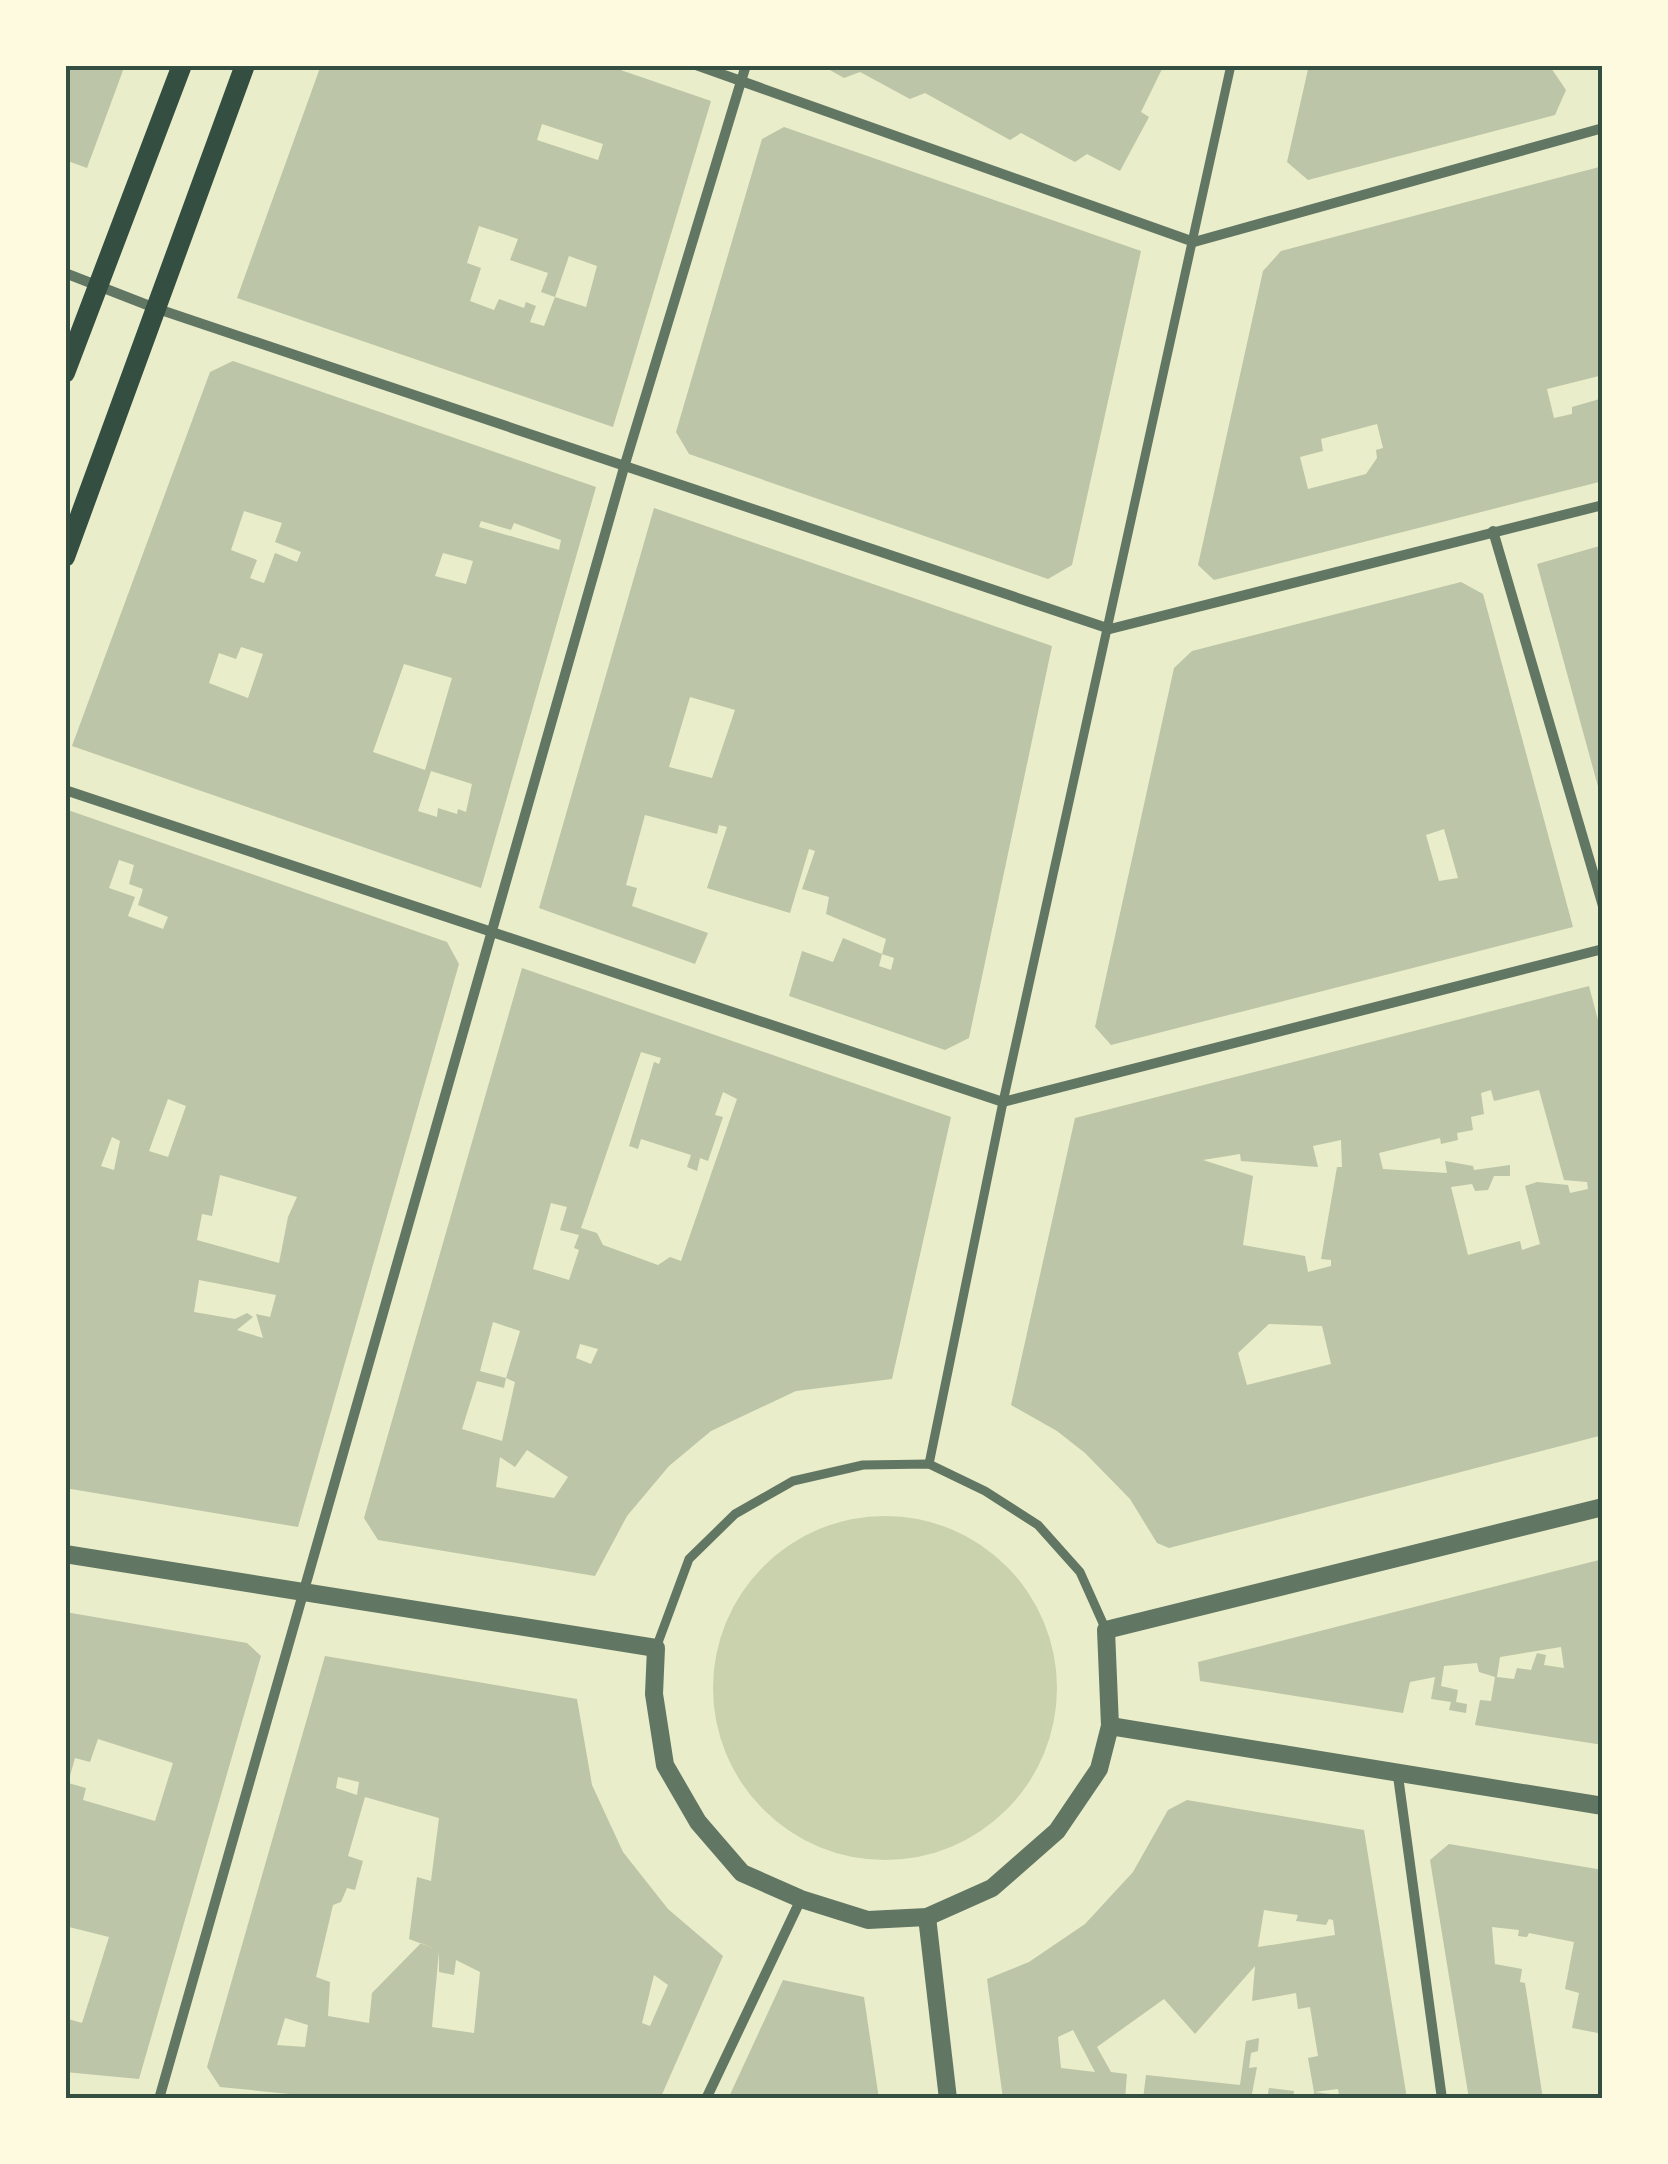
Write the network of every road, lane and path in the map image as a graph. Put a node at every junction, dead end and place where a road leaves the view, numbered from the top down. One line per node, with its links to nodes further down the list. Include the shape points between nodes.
1 (182, 65): 10 (main road)
2 (245, 65): 11 (main road)
3 (696, 65): 6 (street)
4 (746, 65): 6 (street)
5 (1231, 65): 8 (street)
6 (740, 82): 8 (street); 13 (street)
7 (1603, 128): 8 (street)
8 (1194, 242): 17 (street)
9 (65, 273): 10 (street)
10 (97, 285): 11 (street); 12 (main road)
11 (154, 308): 13 (street); 16 (main road)
12 (65, 373)
13 (625, 464): 17 (street); 20 (street)
14 (1603, 505): 15 (street)
15 (1492, 531): 17 (street); 19 (street)
16 (65, 557)
17 (1110, 630): 22 (street)
18 (65, 790): 20 (street)
19 (1603, 906)
20 (494, 934): 22 (street); 26 (street)
21 (1603, 948): 22 (street)
22 (1003, 1102): 23 (street)
23 (929, 1464): 27 (street, via 1038,1525 1080,1572); 28 (street, via 863,1465 793,1481 735,1514 689,1559)
24 (1603, 1507): 27 (street)
25 (65, 1554): 26 (street)
26 (302, 1592): 28 (street); 34 (street)
27 (1106, 1630): 29 (street)
28 (656, 1648): 32 (street, via 654,1694 665,1765 698,1822 742,1873)
29 (1110, 1726): 30 (street); 33 (street, via 1098,1768 1057,1831 992,1888)
30 (1398, 1776): 31 (street); 37 (street)
31 (1603, 1806)
32 (801, 1900): 33 (street, via 868,1920); 35 (street)
33 (926, 1918): 36 (street)
34 (159, 2099)
35 (706, 2099)
36 (948, 2099)
37 (1442, 2099)

